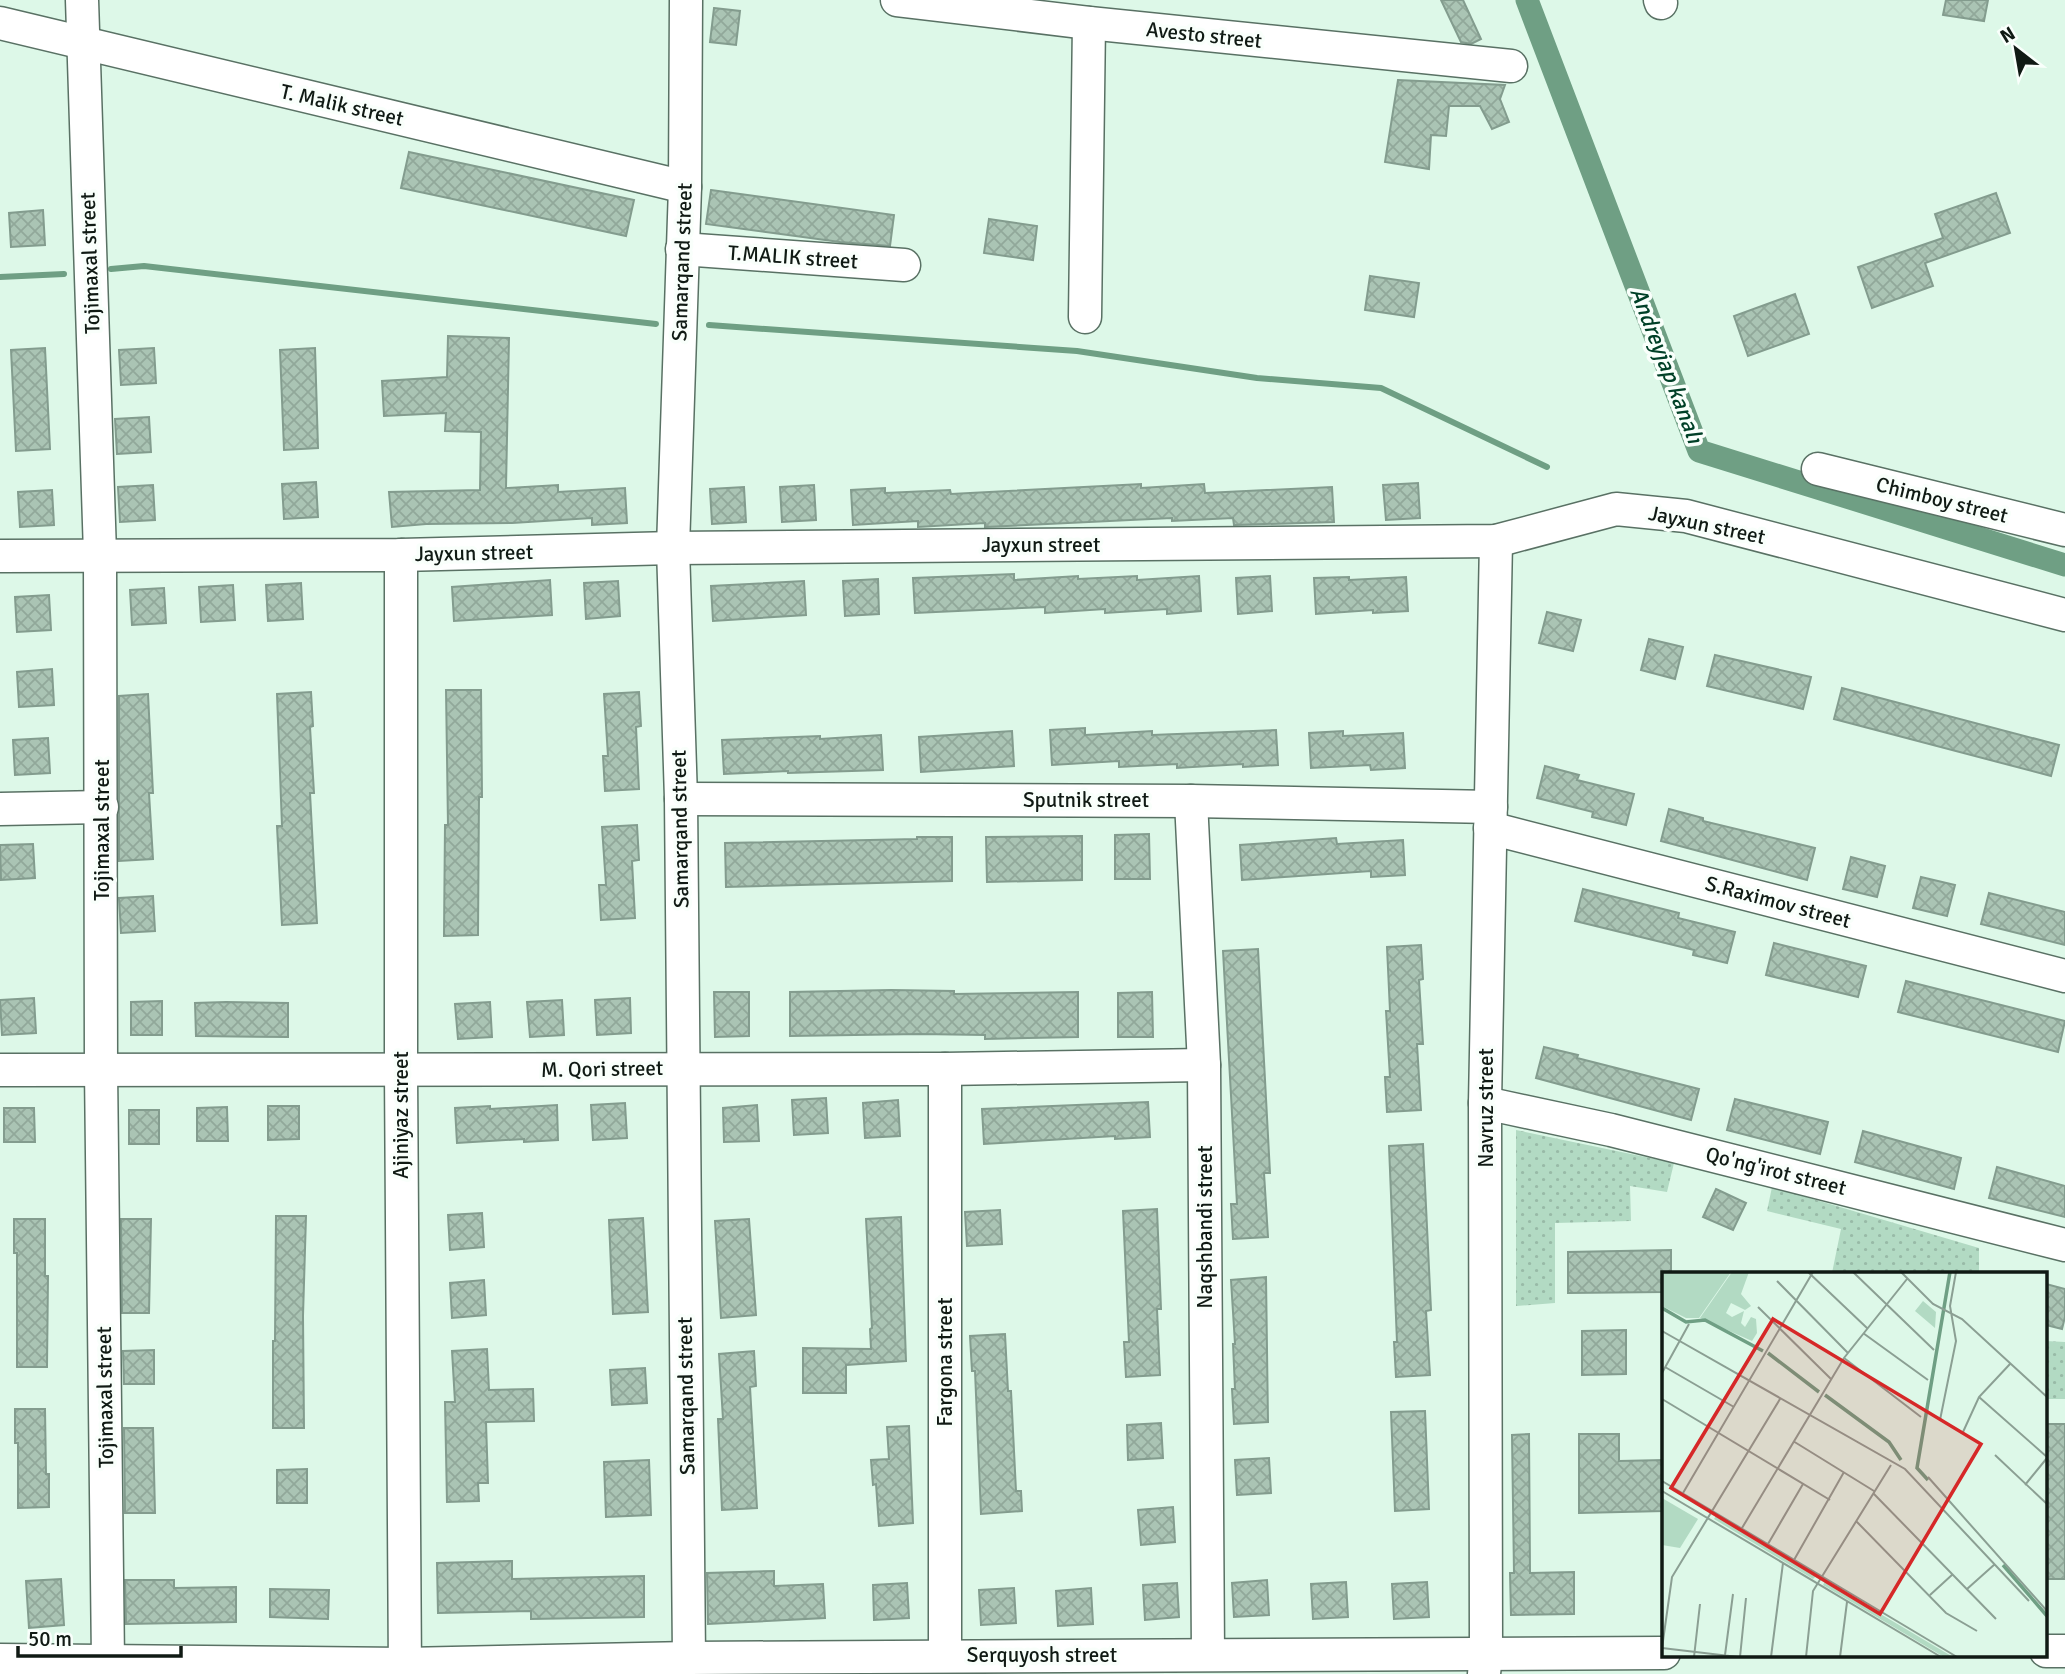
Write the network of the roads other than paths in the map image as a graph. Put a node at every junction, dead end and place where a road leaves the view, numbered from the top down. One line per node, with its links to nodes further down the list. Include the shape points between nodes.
1 (82, 0): 6 (street, Tojimaxal street)
2 (686, 0): 8 (street, Samarqand street)
3 (897, 0): 5 (street, Avesto street)
4 (0, 23): 6 (street, T. Malik street)
5 (1089, 23): 7 (street, Avesto street); 11 (street)
6 (82, 44): 8 (street, T. Malik street); 16 (street, Tojimaxal street)
7 (1511, 65)
8 (685, 187): 9 (street, Samarqand street)
9 (682, 249): 10 (street, T.MALIK street); 15 (street, Samarqand street)
10 (904, 265)
11 (1085, 317)
12 (1818, 469): 13 (street, Chimboy street)
13 (2065, 530)
14 (1496, 541): 15 (street, Jayxun street); 19 (street, Jayxun street, via 1616,509 1686,516); 24 (street, Navruz street)
15 (673, 548): 17 (street, Jayxun street); 20 (street, Samarqand street)
16 (100, 555): 17 (street, Jayxun street); 18 (street, Jayxun street); 22 (street, Tojimaxal street)
17 (401, 555): 31 (street, Ajiniyaz street)
18 (0, 556)
19 (2065, 615)
20 (681, 799): 21 (street, Sputnik street); 27 (street, Samarqand street)
21 (1191, 801): 24 (street, Sputnik street); 26 (street, Naqshbandi street)
22 (102, 807): 23 (street); 30 (street, Tojimaxal street)
23 (0, 809)
24 (1491, 817): 25 (street, S.Raximov street); 32 (street, Navruz street)
25 (2065, 976)
26 (1204, 1065): 28 (street, M. Qori street); 35 (street, Naqshbandi street)
27 (682, 1068): 28 (street, M. Qori street); 31 (street, M. Qori street); 37 (street, Samarqand street)
28 (945, 1069): 36 (street, Fargona street)
29 (0, 1070): 30 (street, M. Qori street)
30 (101, 1070): 31 (street, M. Qori street); 39 (street, Tojimaxal street)
31 (401, 1071): 41 (street, Ajiniyaz street)
32 (1485, 1103): 33 (street, Qo'ng'irot street, via 1611,1130); 40 (street, Navruz street)
33 (2065, 1245)
34 (1662, 1653): 40 (street, Serquyosh street)
35 (1208, 1654): 36 (street, Serquyosh street); 40 (street, Serquyosh street)
36 (945, 1656): 37 (street, Serquyosh street)
37 (690, 1657): 41 (street, Serquyosh street)
38 (0, 1660): 39 (street, Serquyosh street)
39 (108, 1661): 41 (street, Serquyosh street)
40 (1485, 1664)
41 (405, 1669)

